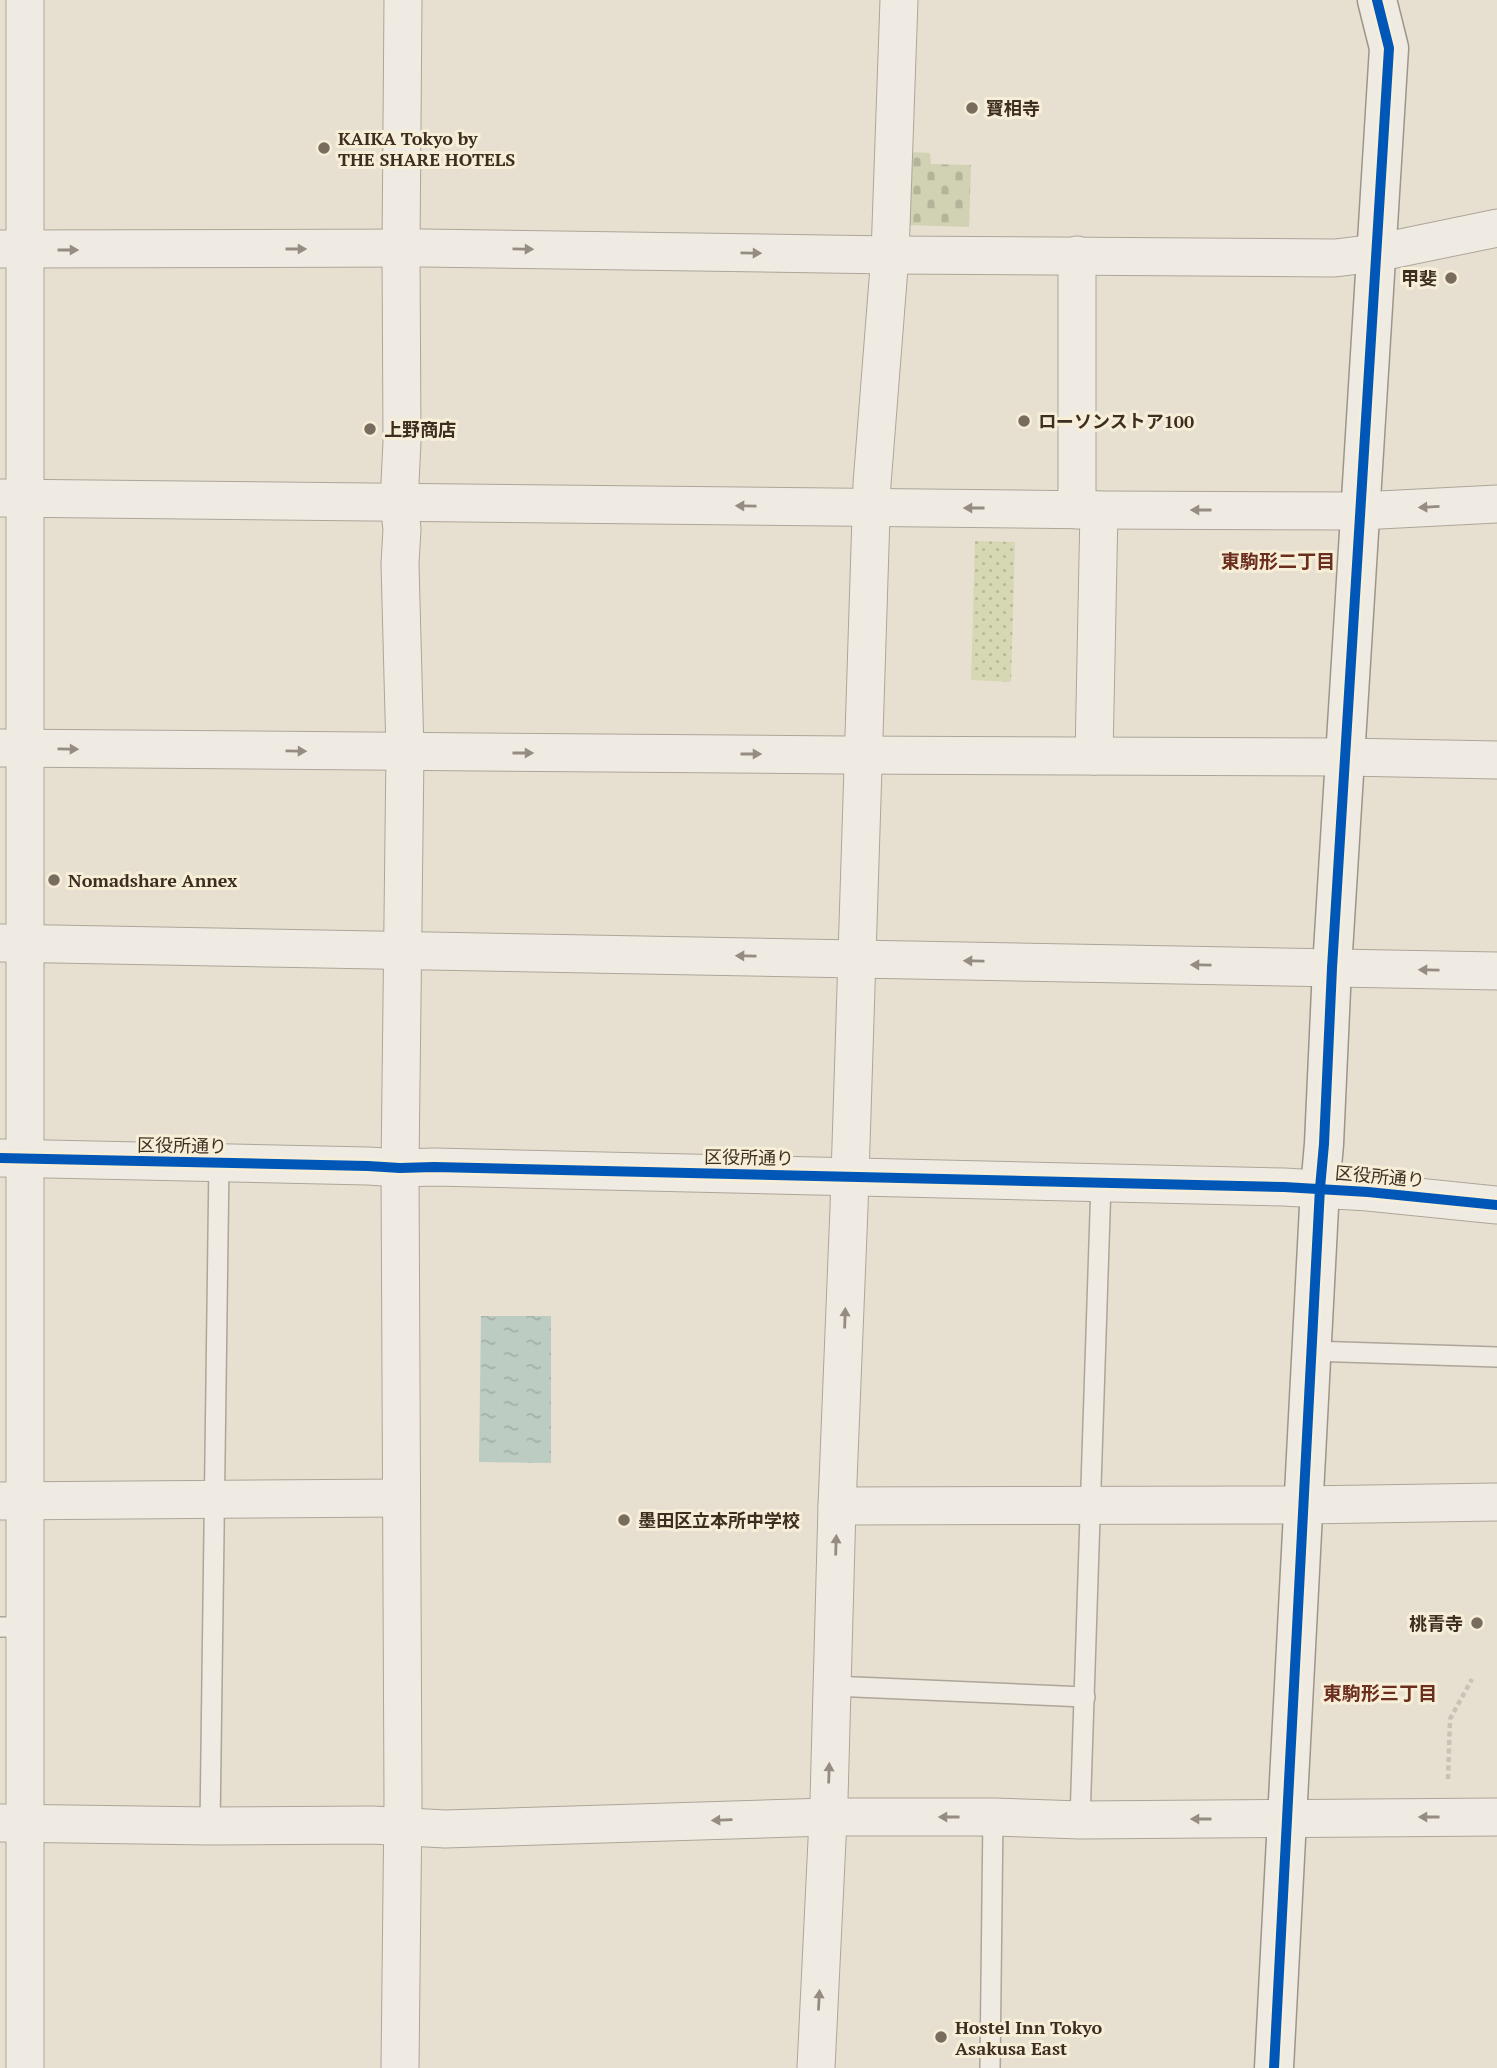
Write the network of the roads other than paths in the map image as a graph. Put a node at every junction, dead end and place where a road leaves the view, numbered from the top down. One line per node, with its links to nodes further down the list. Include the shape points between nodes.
1 (25, 0): 7 (street)
2 (403, 0): 6 (street)
3 (899, 0): 9 (street)
4 (1377, 0): 8 (street, via 1389,48)
5 (1497, 228): 8 (street)
6 (401, 248): 7 (street, one-way to 6); 9 (street, one-way to 9); 12 (street)
7 (13, 250): 11 (street)
8 (1376, 253): 10 (street, via 1335,258); 16 (street)
9 (890, 255): 10 (street); 14 (street)
10 (1077, 255): 15 (street)
11 (13, 498): 12 (street); 17 (street, via 19,660)
12 (399, 503): 14 (street, one-way to 12); 18 (street)
13 (1497, 504): 16 (street, one-way to 16)
14 (872, 508): 15 (street, one-way to 14); 19 (street)
15 (1088, 510): 16 (street, one-way to 15); 20 (street)
16 (1360, 511): 21 (street)
17 (13, 748): 18 (street, one-way to 18); 23 (street)
18 (405, 752): 19 (street, one-way to 19); 24 (street)
19 (863, 755): 20 (street); 25 (street)
20 (1094, 756): 21 (street)
21 (1345, 757): 22 (street); 26 (street)
22 (1497, 760)
23 (13, 943): 24 (street); 28 (street)
24 (403, 950): 25 (street, one-way to 24); 30 (street)
25 (856, 959): 26 (street, one-way to 25); 31 (street)
26 (1332, 968): 27 (street, one-way to 26); 33 (street)
27 (1497, 971)
28 (12, 1158): 29 (street, 区役所通り); 39 (street)
29 (219, 1163): 30 (street, 区役所通り); 37 (lane)
30 (400, 1168): 31 (street, 区役所通り); 38 (street)
31 (850, 1177): 32 (street, 区役所通り); 42 (street, one-way to 31)
32 (1101, 1183): 33 (street, 区役所通り); 43 (lane)
33 (1320, 1188): 34 (street, 区役所通り); 35 (street)
34 (1497, 1205)
35 (1310, 1351): 36 (lane); 41 (street)
36 (1497, 1357)
37 (214, 1498): 38 (street); 39 (street); 53 (lane)
38 (401, 1498): 54 (street)
39 (12, 1500): 44 (street)
40 (1497, 1502): 41 (street)
41 (1302, 1505): 43 (street); 50 (street)
42 (837, 1506): 43 (street); 45 (street, one-way to 42)
43 (1091, 1506): 46 (lane)
44 (12, 1627): 52 (street)
45 (832, 1686): 46 (lane); 48 (street, one-way to 45)
46 (1085, 1697): 51 (lane)
47 (1497, 1816): 50 (street, one-way to 50)
48 (828, 1817): 49 (street, one-way to 48); 54 (street, one-way to 54); 57 (street, one-way to 48)
49 (993, 1817): 51 (street); 58 (lane)
50 (1288, 1818): 51 (street, one-way to 51); 59 (street)
51 (1080, 1819)
52 (12, 1823): 53 (street); 55 (street)
53 (210, 1826): 54 (street)
54 (403, 1828): 56 (street)
55 (25, 2068)
56 (400, 2068)
57 (816, 2068)
58 (990, 2068)
59 (1274, 2068)

